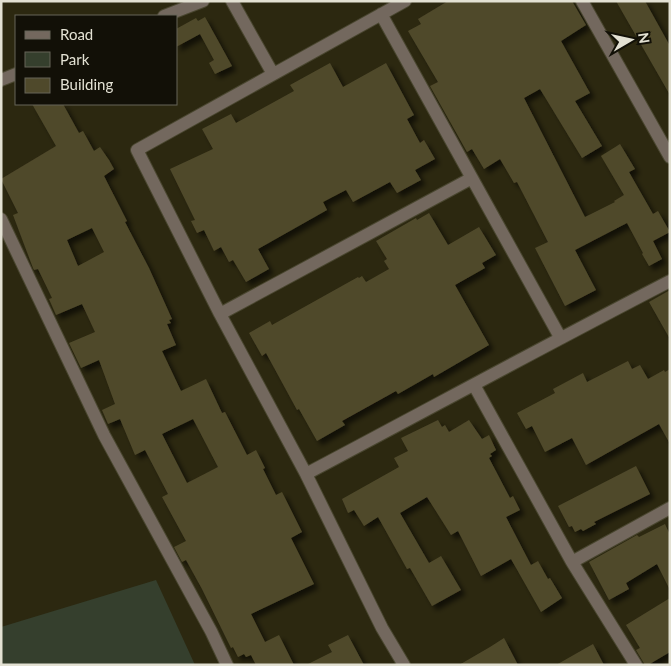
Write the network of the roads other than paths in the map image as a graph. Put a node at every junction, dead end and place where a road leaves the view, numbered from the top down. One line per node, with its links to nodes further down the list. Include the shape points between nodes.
1 (203, 1): 6 (street)
2 (232, 1): 8 (street)
3 (405, 1): 5 (street)
4 (582, 1): 10 (street)
5 (381, 14): 8 (street); 11 (street)
6 (167, 15)
7 (15, 74): 9 (street)
8 (273, 74): 14 (street, via 137,150)
9 (1, 80)
10 (670, 157)
11 (472, 178): 14 (street); 15 (street)
12 (1, 219): 20 (street, via 104,435)
13 (670, 280): 15 (street)
14 (220, 314): 17 (street)
15 (560, 337): 16 (street)
16 (474, 385): 17 (street); 19 (street)
17 (306, 474): 21 (street, via 382,628)
18 (670, 508): 19 (street)
19 (572, 562): 22 (street)
20 (227, 665)
21 (404, 665)
22 (636, 665)

